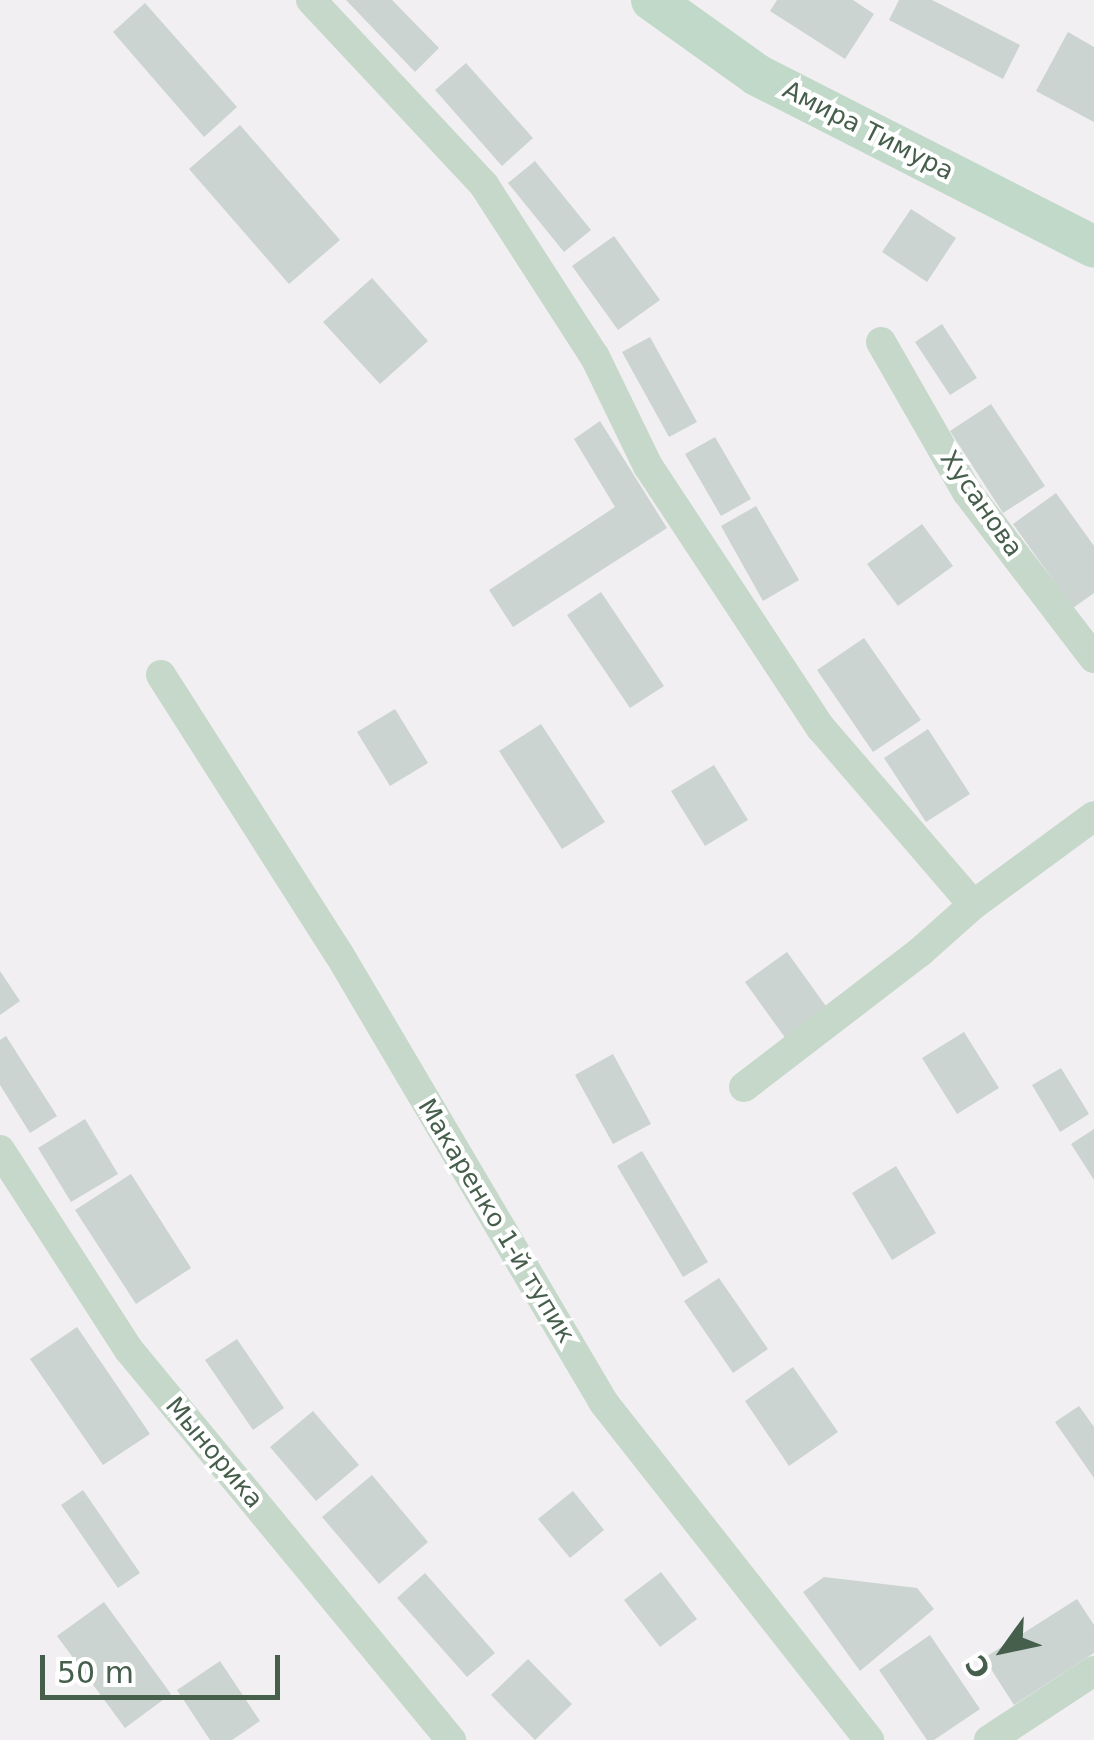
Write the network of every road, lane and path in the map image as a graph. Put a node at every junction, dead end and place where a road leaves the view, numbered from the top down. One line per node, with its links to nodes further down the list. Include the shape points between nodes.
1 (312, 0): 8 (street, via 484,185 594,357 648,466 822,728)
2 (652, 0): 3 (street, Амира Тимура, via 757,74)
3 (1094, 247)
4 (881, 342): 5 (street, Хусанова, via 967,492)
5 (1094, 658)
6 (161, 675): 13 (street, Макаренко 1-й тупик, via 339,954 604,1403)
7 (1094, 816): 8 (street)
8 (973, 905): 9 (street)
9 (744, 1087)
10 (0, 1150): 12 (street, Мынорика, via 129,1350)
11 (1094, 1671): 14 (street)
12 (450, 1740)
13 (869, 1740)
14 (989, 1740)

